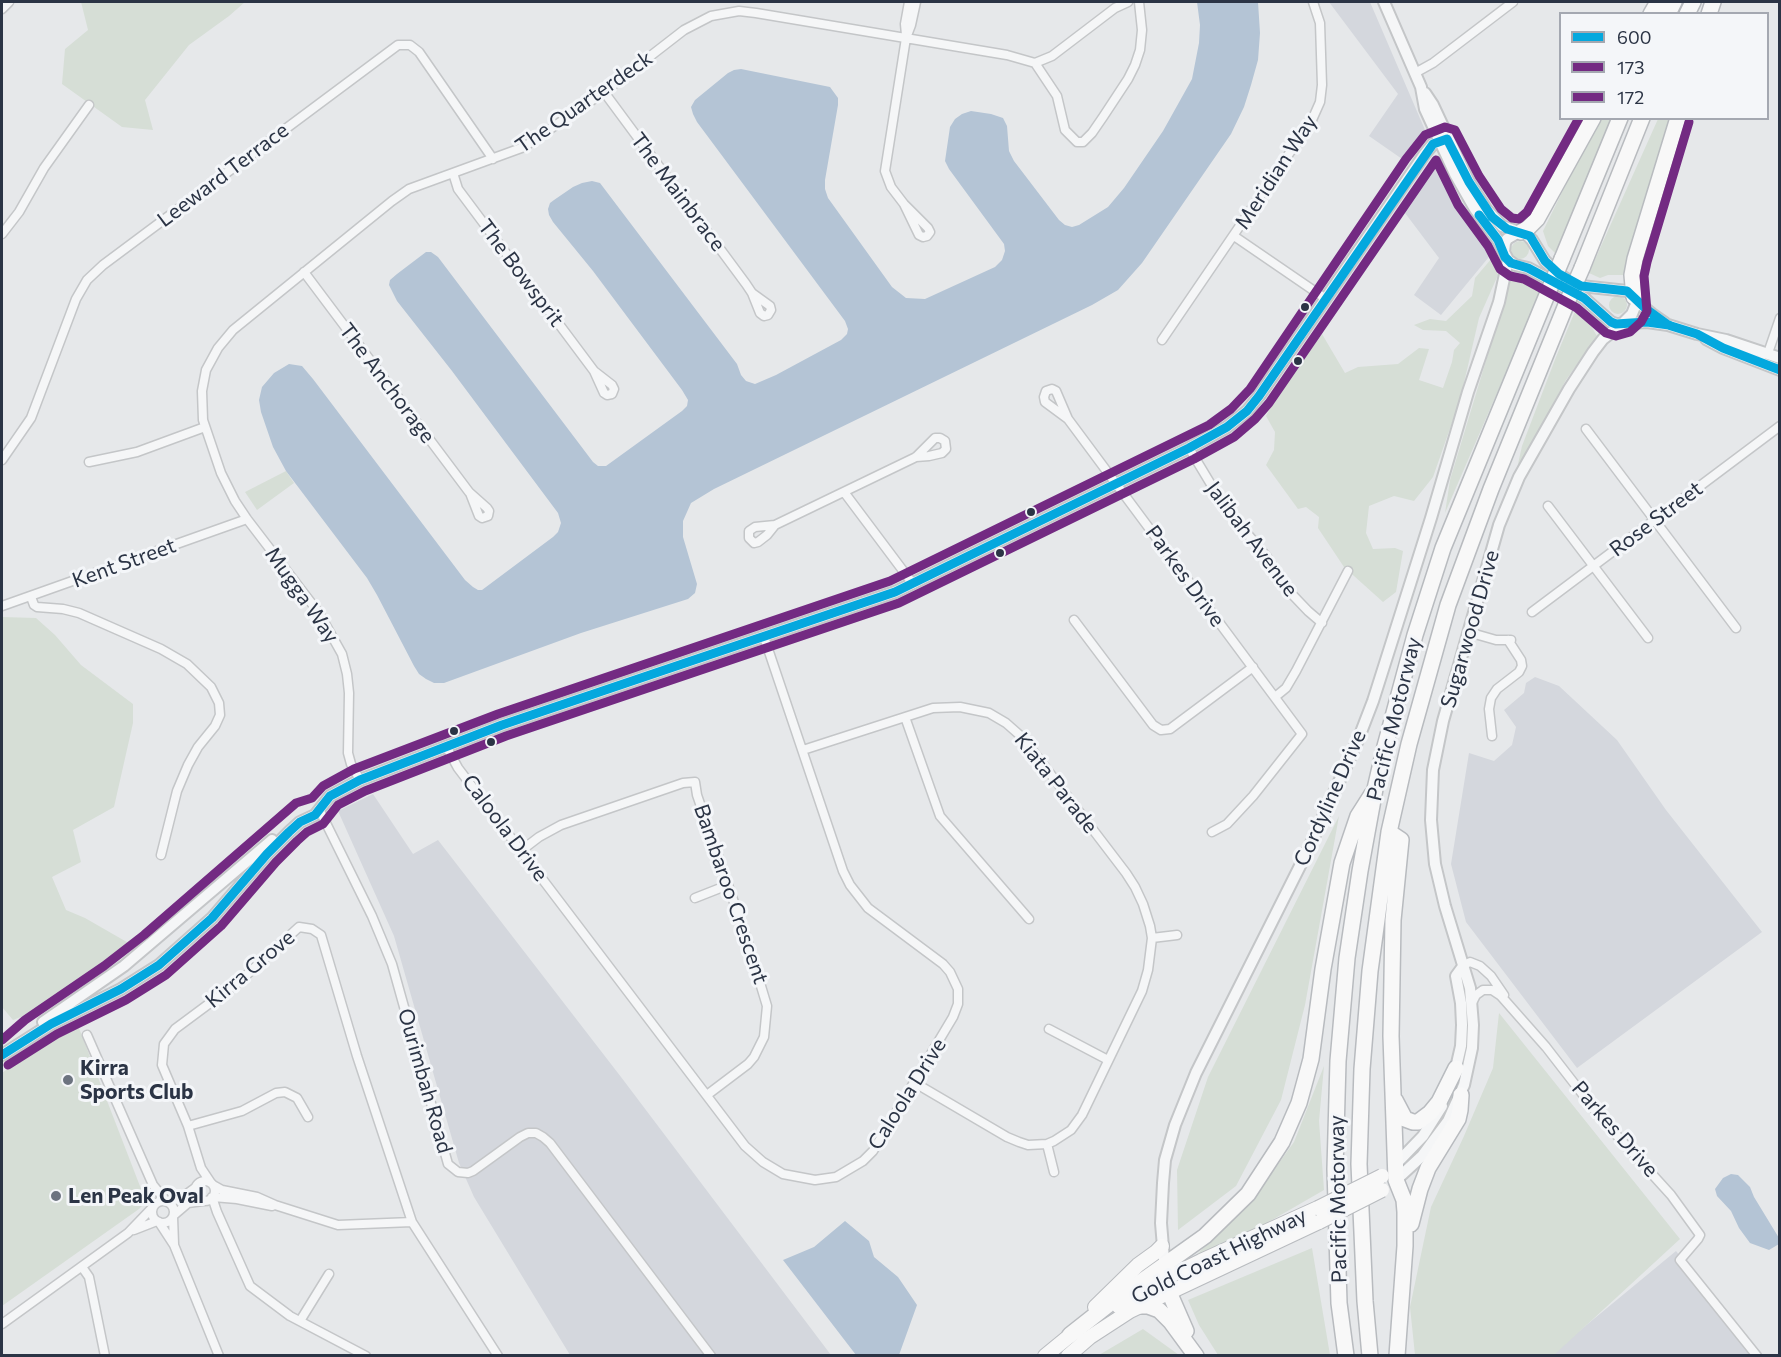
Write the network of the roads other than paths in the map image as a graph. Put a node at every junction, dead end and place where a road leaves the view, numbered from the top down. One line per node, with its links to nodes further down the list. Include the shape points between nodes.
1 (9, 2): 9 (street)
2 (909, 2): 10 (street)
3 (916, 2): 10 (street)
4 (1128, 2): 11 (street, via 1047,59)
5 (1139, 2): 11 (street, via 1142,30 1135,65 1083,142 1077,142 1065,130 1057,96)
6 (1313, 2): 25 (street, Meridian Way, via 1320,23 1320,102)
7 (1384, 2): 12 (street)
8 (1513, 2): 12 (street)
9 (2, 9)
10 (906, 38): 11 (street, The Quarterdeck); 13 (street, The Quarterdeck, via 756,13 723,13 684,30); 22 (street, via 885,171)
11 (1035, 63)
12 (1415, 73): 19 (street, via 1425,109)
13 (604, 92): 20 (street, The Quarterdeck, via 524,147); 28 (street, The Mainbrace)
14 (89, 105): 24 (street)
15 (1592, 120): 23 (highway, via 1542,211 1533,224)
16 (1619, 120): 75 (highway, Pacific Motorway, bridge, via 1443,548 1415,635)
17 (1641, 120): 78 (highway, Pacific Motorway, bridge, via 1448,605)
18 (1677, 120): 30 (highway, via 1635,259)
19 (1444, 140): 23 (street, via 1486,209 1502,226); 26 (street, via 1468,199); 29 (street, via 1433,144 1416,166)
20 (493, 159): 21 (street, The Quarterdeck); 47 (street, Leeward Terrace, via 419,52 410,45 398,45 87,280 76,299 31,418)
21 (453, 173): 27 (street, The Quarterdeck, via 409,189); 40 (street, The Bowsprit, via 458,189)
22 (904, 204)
23 (1520, 232): 26 (street, via 1507,239); 30 (street, via 1530,236 1545,261 1568,280 1592,288 1624,290)
24 (2, 234)
25 (1234, 237): 29 (street, Meridian Way); 35 (street, Meridian Way)
26 (1506, 256): 32 (street, via 1515,265 1576,294 1611,322); 116 (street, Cordyline Drive, via 1499,302 1373,701 1308,850 1196,1072 1175,1125 1163,1183)
27 (304, 272): 42 (street, The Quarterdeck, via 233,330 218,348 203,382); 51 (street, The Anchorage)
28 (752, 293)
29 (1326, 299): 45 (street, via 1246,411 1221,431)
30 (1635, 299): 32 (street, via 1635,308); 33 (street)
31 (1779, 318): 36 (street)
32 (1623, 323): 33 (street); 65 (street, Sugarwood Drive, via 1593,352 1519,477 1499,525)
33 (1668, 325): 34 (street)
34 (1697, 334): 36 (street); 38 (street)
35 (1162, 340)
36 (1767, 353): 37 (street); 38 (street); 39 (street)
37 (1779, 358)
38 (1753, 360): 39 (street)
39 (1779, 370)
40 (594, 371)
41 (1068, 419): 49 (street, Parkes Drive)
42 (205, 427): 48 (street, via 137,452); 53 (street, The Quarterdeck, via 226,484)
43 (1779, 428): 54 (street, Rose Street)
44 (1586, 429): 54 (street)
45 (1189, 448): 49 (street); 63 (street, Jalibah Avenue, via 1224,506 1267,557 1286,588)
46 (916, 457): 50 (street)
47 (2, 460)
48 (89, 462)
49 (1117, 484): 58 (street); 68 (street, Parkes Drive)
50 (844, 492): 55 (street); 58 (street)
51 (470, 493)
52 (1548, 506): 56 (street)
53 (247, 519): 59 (street, Kent Street); 74 (street, Mugga Way, via 319,613 342,654 349,693 348,753)
54 (1654, 520): 56 (street, Rose Street); 64 (street)
55 (775, 525)
56 (1594, 567): 61 (street, Rose Street); 67 (street)
57 (1348, 571): 63 (street)
58 (913, 584): 66 (street)
59 (31, 597): 60 (street, Kent Street); 80 (street, via 37,607 79,614 161,649 187,664 211,687 220,715 198,747 177,791)
60 (2, 606)
61 (1532, 612)
62 (1074, 620): 68 (street, via 1153,725 1161,730 1170,729)
63 (1322, 624): 69 (street, via 1286,688)
64 (1736, 628)
65 (1468, 632): 71 (street, via 1510,640 1521,660 1520,672 1491,698); 86 (street, Sugarwood Drive, via 1433,770 1431,820 1444,906)
66 (764, 637): 72 (street); 73 (street, Caloola Drive)
67 (1648, 638)
68 (1252, 667): 69 (street, Parkes Drive)
69 (1275, 697): 77 (street, Parkes Drive, via 1302,734 1253,796 1227,824)
70 (905, 717): 73 (street, Kiata Parade); 83 (street, via 940,816); 85 (street, Kiata Parade, via 933,708 960,707 988,713 1014,729 1135,887)
71 (1492, 736)
72 (446, 746): 74 (street); 79 (street, Caloola Drive, via 454,763)
73 (803, 750): 94 (street, Caloola Drive, via 850,885 868,908 943,964 958,989 953,1017)
74 (360, 780): 76 (street, via 330,796)
75 (1375, 789): 120 (highway, via 1358,816 1342,863 1311,1059 1299,1103 1282,1142 1248,1194); 133 (highway, Pacific Motorway, via 1347,958 1338,1061 1335,1169 1339,1302)
76 (319, 809): 91 (street, via 303,813 138,955); 91 (street, via 281,839 212,918 159,965); 129 (street, Ourimbah Road, via 387,953 448,1164 458,1172 468,1173 528,1133 543,1137)
77 (1212, 832)
78 (1389, 832): 96 (highway, via 1401,840 1394,920); 134 (highway, Pacific Motorway, via 1370,971 1362,1069 1359,1176)
79 (522, 850): 81 (street, Bambaroo Crescent, via 561,825 695,782); 95 (street, Caloola Drive)
80 (161, 855)
81 (728, 885): 82 (street); 95 (street, Bambaroo Crescent, via 765,997 766,1026 760,1047 748,1064)
82 (695, 898)
83 (1029, 919)
84 (1177, 935): 85 (street)
85 (1152, 938): 92 (street, Kiata Parade, via 1142,991)
86 (1464, 965): 87 (street, Sugarwood Drive); 88 (street, Parkes Drive, via 1470,962 1483,968); 93 (street, Sugarwood Drive, via 1456,976 1462,1024)
87 (1472, 1003): 88 (street, Parkes Drive, via 1481,991 1494,991); 97 (street, Sugarwood Drive, via 1472,1048)
88 (1525, 1022): 136 (street, Parkes Drive, via 1696,1228 1698,1239 1680,1260)
89 (1049, 1029): 92 (street)
90 (87, 1035): 105 (street)
91 (4, 1053)
92 (1108, 1060): 100 (street, Kiata Parade, via 1077,1122)
93 (1456, 1068): 96 (highway, via 1439,1101 1418,1122 1405,1119); 103 (street, Sugarwood Drive, via 1449,1093 1431,1126)
94 (915, 1083): 95 (street, Caloola Drive, via 870,1155 844,1173 821,1180 783,1174 762,1162); 100 (street, via 1007,1137 1028,1145)
95 (707, 1095)
96 (1393, 1095): 103 (highway)
97 (1461, 1095): 103 (street, Sugarwood Drive, via 1432,1146); 117 (highway, via 1456,1123 1431,1162 1420,1189)
98 (308, 1117): 99 (street, via 297,1098 285,1092 242,1111)
99 (188, 1126): 101 (street, Kirra Grove); 113 (street, Kirra Grove, via 162,1065 164,1044 175,1029 241,980 299,927 312,928 321,935)
100 (1047, 1144): 102 (street)
101 (201, 1168): 104 (street, Kirra Grove); 106 (street)
102 (1054, 1172)
103 (1389, 1177): 117 (highway, via 1405,1204); 120 (highway, Gold Coast Highway, bridge, via 1318,1215)
104 (212, 1184): 106 (street, via 204,1180); 107 (street, via 215,1192); 109 (street)
105 (153, 1185): 108 (street); 110 (street)
106 (195, 1187): 107 (street, via 196,1195); 108 (street, via 182,1198)
107 (208, 1199): 109 (street); 111 (street, via 188,1203); 122 (street, via 250,1286)
108 (167, 1201): 110 (street, via 159,1201); 111 (street, via 174,1208)
109 (275, 1205): 113 (street, via 338,1226)
110 (153, 1207): 112 (street, via 152,1215); 114 (street)
111 (173, 1216): 112 (street, via 168,1222); 115 (street)
112 (158, 1222): 114 (street); 115 (street)
113 (412, 1222): 128 (street, Kirra Grove)
114 (128, 1233): 118 (street)
115 (174, 1245): 126 (street)
116 (1162, 1246): 120 (street, Cordyline Drive); 124 (highway, via 1084,1317)
117 (1405, 1246): 135 (highway)
118 (82, 1267): 123 (street); 125 (street, via 89,1277)
119 (329, 1274): 122 (street)
120 (1167, 1279): 121 (highway, Gold Coast Highway); 124 (highway, via 1108,1305); 132 (highway)
121 (1139, 1306): 131 (highway, Gold Coast Highway, via 1101,1329); 132 (highway, via 1159,1310)
122 (300, 1321): 127 (street)
123 (2, 1324)
124 (1070, 1335): 130 (highway)
125 (105, 1356)
126 (219, 1356)
127 (366, 1356)
128 (498, 1356)
129 (711, 1356)
130 (1045, 1356)
131 (1068, 1356)
132 (1197, 1356)
133 (1346, 1356)
134 (1370, 1356)
135 (1397, 1356)
136 (1757, 1356)

